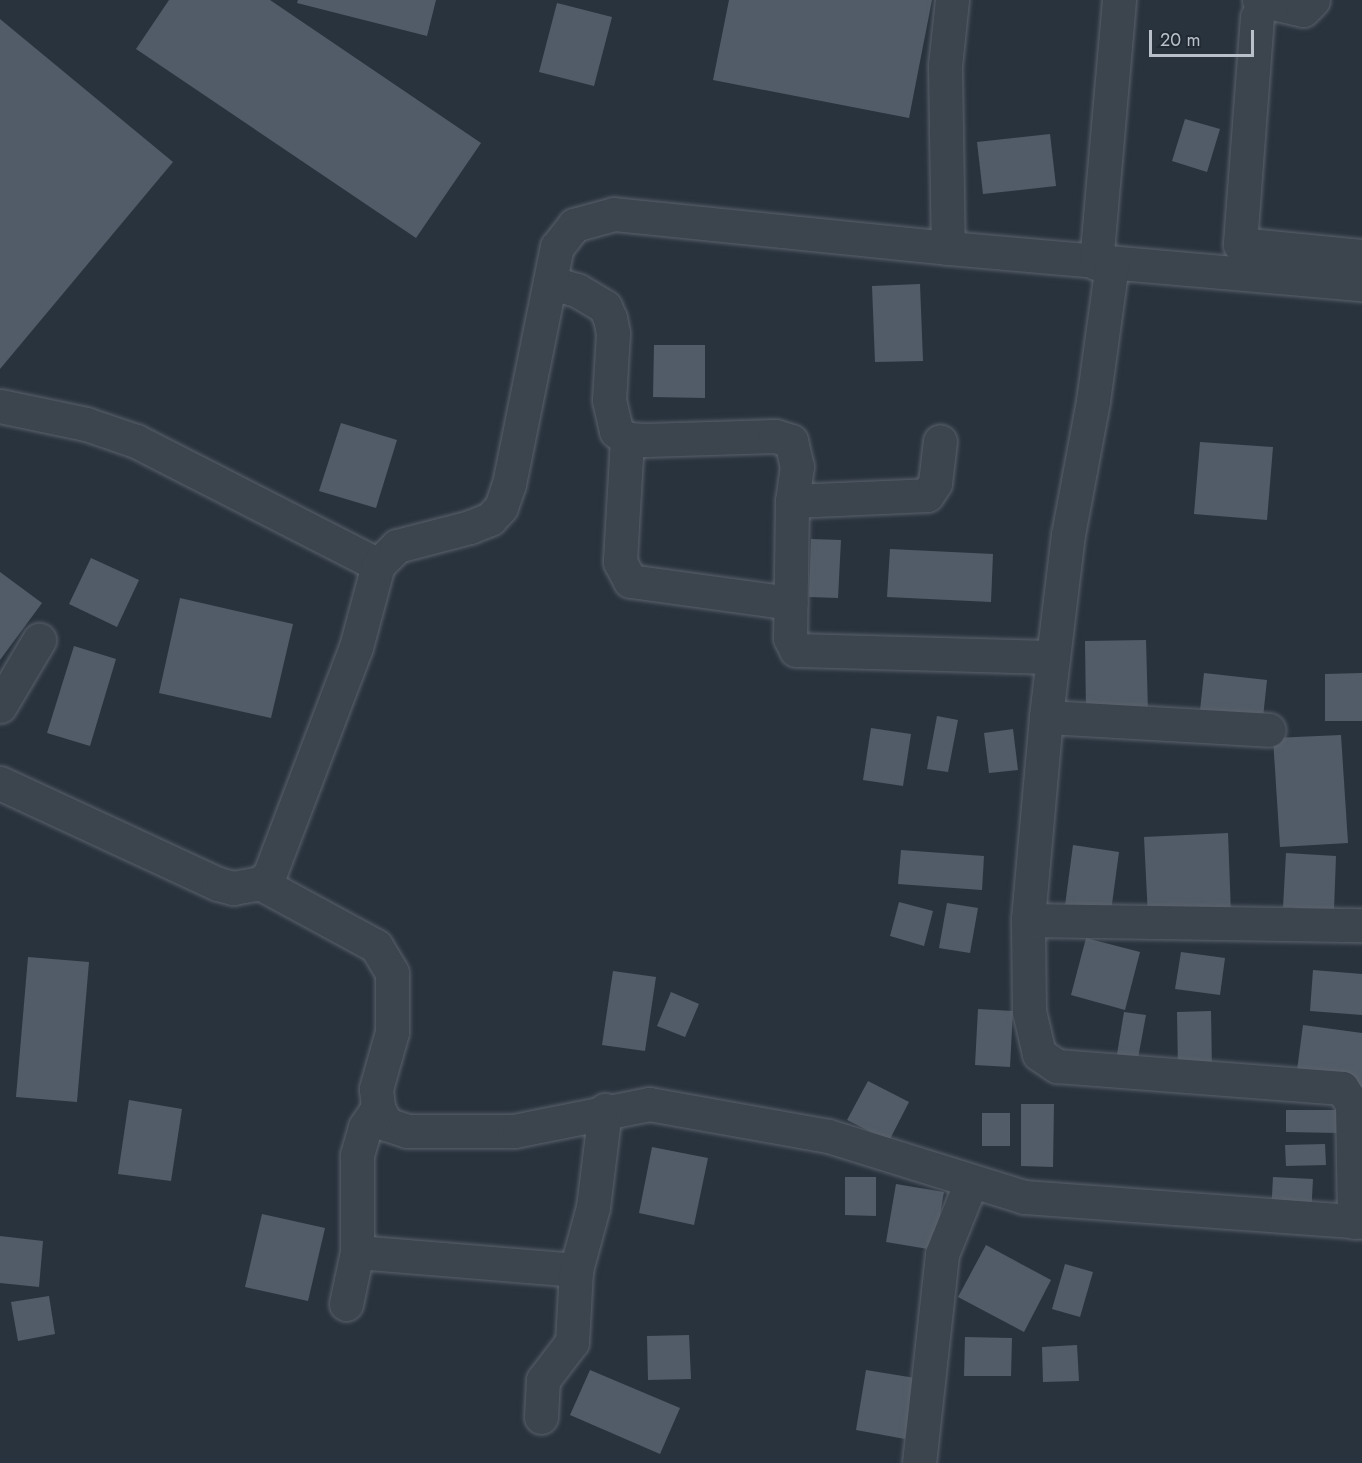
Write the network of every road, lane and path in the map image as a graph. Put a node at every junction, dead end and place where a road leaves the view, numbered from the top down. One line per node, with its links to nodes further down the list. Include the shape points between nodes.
1 (951, 0): 5 (street, via 945,66)
2 (1119, 0): 7 (street)
3 (1313, 0): 4 (street, via 1303,10)
4 (1258, 8): 6 (street, via 1240,244)
5 (948, 248): 7 (street); 8 (street, via 614,214 574,225 563,236)
6 (1362, 256)
7 (1104, 264): 9 (street); 17 (street, via 1093,401 1068,534)
8 (550, 282): 11 (street, via 570,286 605,307 613,333 610,415 616,431); 14 (street, via 501,507 490,519 397,546)
9 (1362, 284)
10 (0, 406): 14 (street, via 86,424 136,441)
11 (627, 438): 13 (street, via 784,437 796,451); 15 (street, via 620,562 630,581)
12 (940, 441): 13 (street, via 935,483 927,495)
13 (792, 501): 15 (street)
14 (378, 565): 22 (street, via 357,647 269,876)
15 (791, 603): 17 (street, via 791,642 801,652)
16 (39, 640): 18 (street)
17 (1052, 657): 19 (street)
18 (0, 706)
19 (1046, 717): 20 (street); 23 (street)
20 (1269, 730)
21 (0, 783): 22 (street, via 218,884 233,888)
22 (260, 883): 25 (street, via 376,946 392,973 392,1032 376,1089)
23 (1028, 920): 24 (street); 28 (street, via 1029,1011 1039,1054 1057,1066 1342,1089 1352,1104)
24 (1362, 925)
25 (378, 1108): 26 (street, via 386,1124 407,1131 514,1131); 29 (street, via 365,1126 357,1155)
26 (605, 1110): 27 (street, via 649,1104 828,1136); 30 (street, via 593,1207)
27 (971, 1182): 28 (street, via 1024,1197 1060,1202); 33 (street, via 942,1254)
28 (1358, 1222)
29 (357, 1252): 30 (street); 31 (street)
30 (576, 1269): 32 (street, via 572,1342 543,1380)
31 (346, 1304)
32 (542, 1417)
33 (919, 1463)

